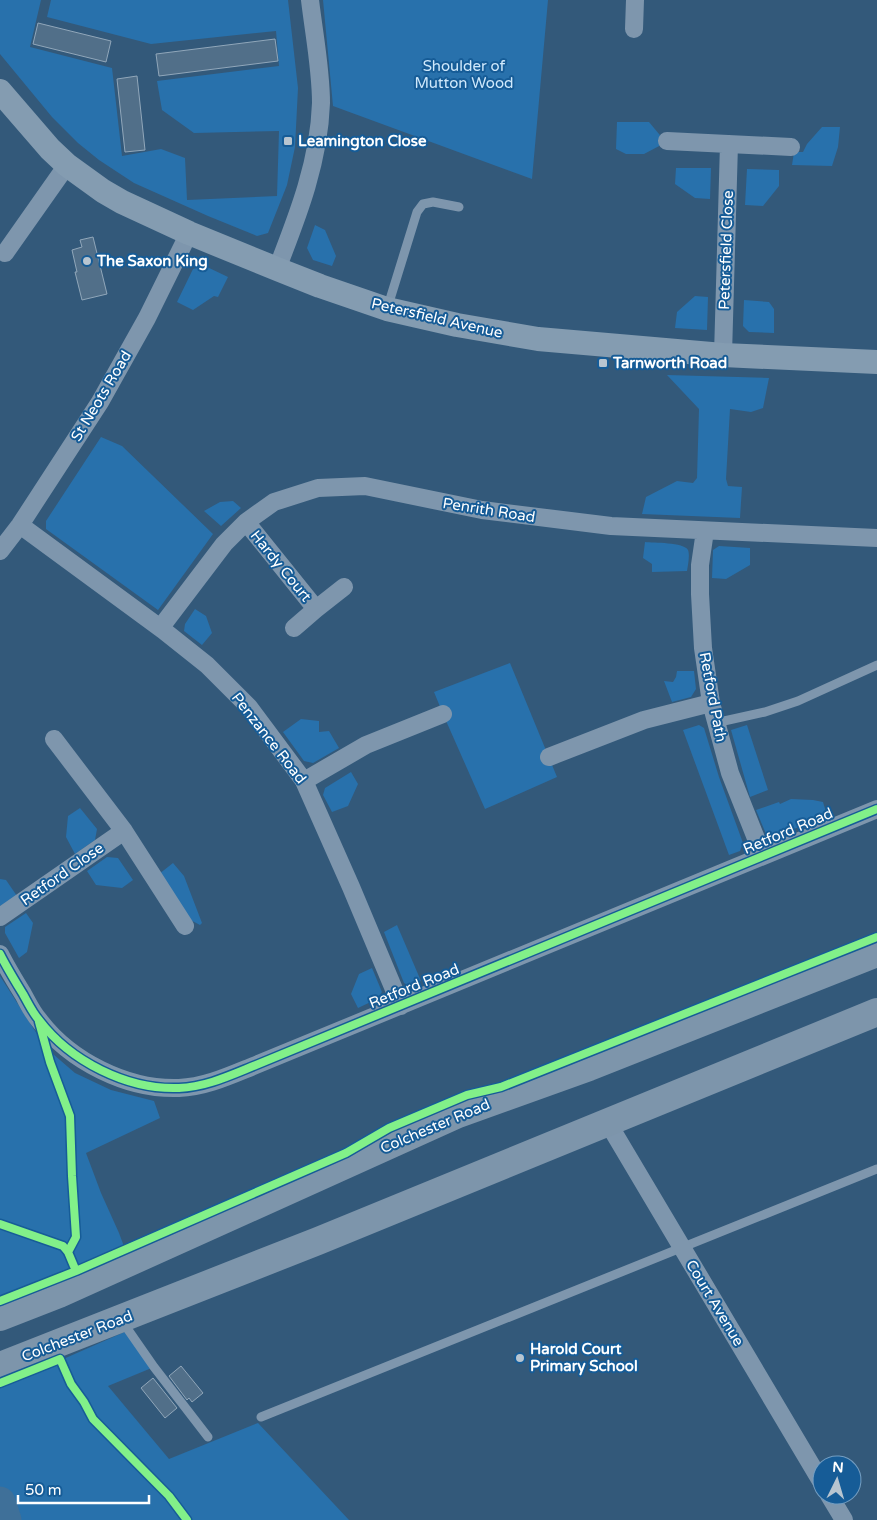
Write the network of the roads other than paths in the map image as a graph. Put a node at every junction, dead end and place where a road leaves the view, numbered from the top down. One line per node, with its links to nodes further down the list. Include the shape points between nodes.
1 (310, 0): 12 (street, via 319,71 318,134 304,199)
2 (635, 0): 3 (street)
3 (634, 30)
4 (0, 91): 8 (street, Petersfield Avenue)
5 (666, 141): 6 (street)
6 (729, 144): 7 (street); 14 (street, Petersfield Close)
7 (791, 147)
8 (67, 166): 10 (street, Petersfield Avenue, via 122,202); 11 (street)
9 (459, 207): 13 (lane, via 433,202 424,204 417,212)
10 (189, 233): 12 (street, Petersfield Avenue); 17 (street, St Neots Road, via 100,402)
11 (5, 252)
12 (277, 269): 13 (street, Petersfield Avenue)
13 (387, 309): 14 (street, Petersfield Avenue, via 538,339)
14 (723, 355): 15 (street, Petersfield Avenue)
15 (877, 362)
16 (246, 522): 18 (street, Penrith Road, via 274,502 318,488 366,486 521,516 611,526); 22 (street, Hardy Court); 23 (street, Penrith Road, via 224,544)
17 (20, 525): 20 (street, St Neots Road); 23 (street, Penzance Road)
18 (705, 531): 19 (street, Penrith Road); 26 (street, Retford Path, via 700,594)
19 (877, 538)
20 (0, 551)
21 (344, 587): 22 (street, Hardy Court)
22 (316, 609): 24 (street, Hardy Court)
23 (160, 627): 31 (street, Penzance Road, via 207,665 249,707)
24 (294, 628)
25 (877, 666): 28 (lane, via 798,701)
26 (711, 703): 28 (street, Retford Path); 30 (street, via 644,720)
27 (443, 714): 31 (street, via 366,745)
28 (715, 723): 34 (street, Retford Path, via 730,773)
29 (54, 739): 33 (street)
30 (549, 757)
31 (304, 781): 39 (street, Penzance Road)
32 (877, 809): 34 (street, Retford Road)
33 (124, 831): 35 (street, Retford Close); 36 (street)
34 (763, 856): 39 (street, Retford Road)
35 (0, 917)
36 (185, 926)
37 (877, 953): 44 (highway, Colchester Road, via 589,1067 458,1114 59,1294)
38 (0, 954): 39 (street, Retford Road, via 38,1020 58,1042 88,1063 129,1082 155,1086 178,1088 217,1081)
39 (401, 1006)
40 (877, 1012): 41 (highway, Colchester Road)
41 (608, 1123): 43 (street, Court Avenue); 45 (highway, Colchester Road)
42 (877, 1169): 43 (lane)
43 (681, 1247): 47 (lane); 49 (street, Court Avenue)
44 (0, 1317)
45 (121, 1319): 46 (highway, Colchester Road); 48 (lane)
46 (0, 1366)
47 (261, 1417)
48 (208, 1436)
49 (812, 1466)
50 (835, 1505): 51 (street)
51 (844, 1520)

